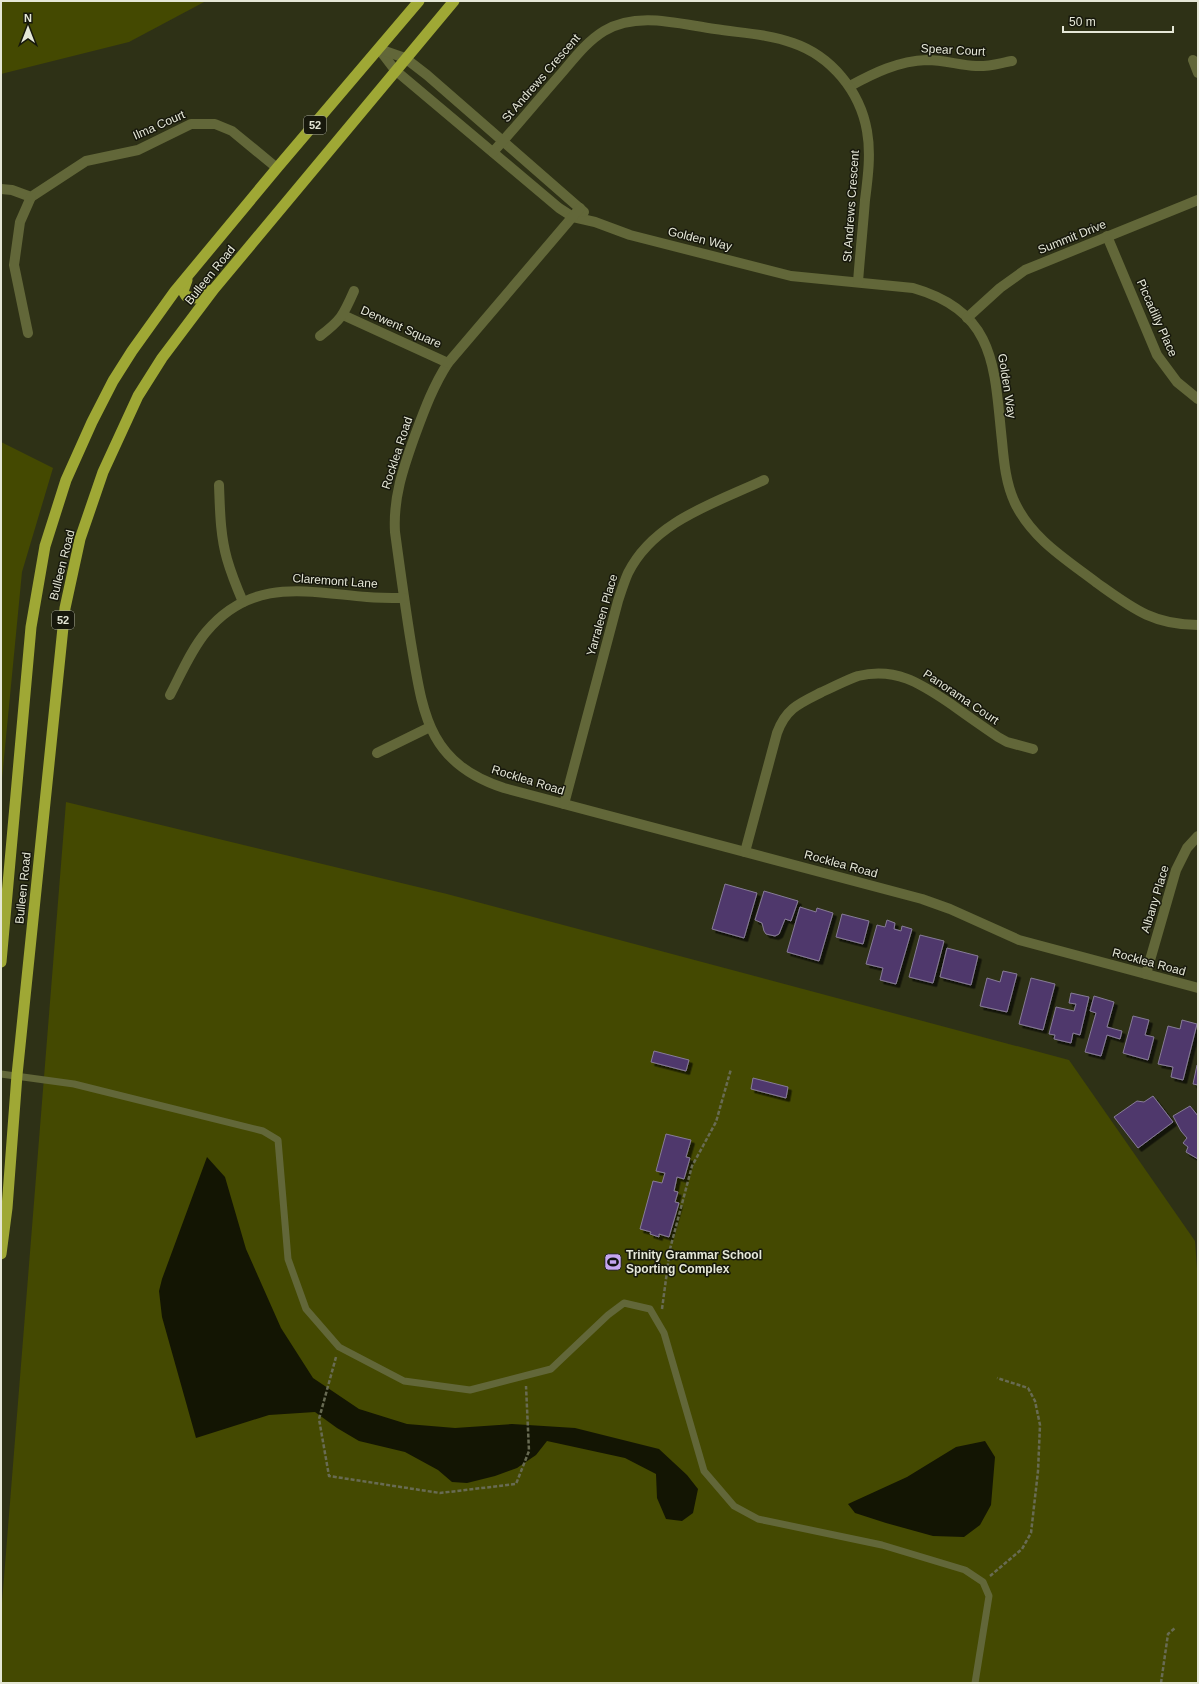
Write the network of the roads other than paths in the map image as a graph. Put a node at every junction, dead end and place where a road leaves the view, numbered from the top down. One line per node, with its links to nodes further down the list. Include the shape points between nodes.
1 (420, 1): 3 (highway, Bulleen Road / 52)
2 (454, 1): 4 (highway, Bulleen Road / 52)
3 (379, 49): 4 (street, Golden Way); 7 (street, Golden Way); 12 (highway, Bulleen Road / 52)
4 (406, 58): 7 (highway, Bulleen Road / 52); 10 (street, Golden Way)
5 (1193, 60): 8 (street)
6 (1012, 61): 9 (street, Spear Court, via 977,66 938,60 914,61 884,69)
7 (395, 70): 11 (street, Golden Way); 22 (highway, Bulleen Road / 52)
8 (1198, 73)
9 (850, 86): 10 (street, St Andrews Crescent, via 823,59 794,43 767,36 657,21 625,22 604,31 586,46); 21 (street, St Andrews Crescent, via 863,116 868,146)
10 (504, 141): 11 (street, St Andrews Crescent); 16 (street, Golden Way)
11 (493, 152): 17 (street, Golden Way, via 559,208)
12 (277, 168): 14 (street, Ilma Court, via 232,131 215,124 191,124 138,150 86,161); 20 (highway, Bulleen Road / 52)
13 (1, 189): 14 (street)
14 (31, 197): 26 (street, via 20,222 14,265)
15 (1198, 200): 19 (street, Summit Drive)
16 (580, 208): 17 (street, Rocklea Road); 18 (street, Golden Way)
17 (573, 216): 18 (street, Golden Way); 28 (street, Rocklea Road)
18 (595, 222): 21 (street, Golden Way, via 630,235 784,274)
19 (1107, 236): 25 (street, Summit Drive, via 1025,270 1000,288); 29 (street, Piccadilly Place, via 1157,356 1177,382)
20 (190, 274): 22 (highway, via 183,287 183,294 186,296 195,298); 42 (highway, Bulleen Road / 52, via 132,351 113,382 66,480 45,546 31,627)
21 (858, 282): 25 (street, Golden Way, via 928,292 955,307)
22 (214, 289): 46 (highway, Bulleen Road / 52, via 162,358 138,396 103,472 80,539 65,608)
23 (354, 291): 24 (street, Derwent Square)
24 (344, 315): 27 (street, Derwent Square); 28 (street, Derwent Square)
25 (967, 318): 34 (street, Golden Way, via 977,329 990,352 996,380 1006,475 1015,504 1030,527 1049,547 1136,610 1163,622)
26 (28, 333)
27 (320, 336)
28 (448, 362): 32 (street, Rocklea Road, via 433,388 423,413 396,496 395,532)
29 (1198, 399)
30 (764, 480): 39 (street, Yarraleen Place, via 676,521 651,541 631,567 618,602)
31 (220, 485): 33 (street, via 223,544)
32 (404, 598): 33 (street, Claremont Lane, via 295,590 262,594); 36 (street, Rocklea Road, via 420,694)
33 (243, 602): 35 (street, Claremont Lane, via 207,631 196,646)
34 (1198, 626)
35 (170, 695)
36 (430, 728): 38 (street); 39 (street, Rocklea Road, via 448,754 475,776 504,788)
37 (1033, 749): 41 (street, Panorama Court, via 998,737 928,689 906,678 884,674 859,676 797,705 784,717 777,733)
38 (378, 753)
39 (564, 804): 41 (street, Rocklea Road)
40 (1198, 836): 43 (street, Albany Place, via 1187,848 1176,870)
41 (745, 852): 43 (street, Rocklea Road, via 936,904 1019,940)
42 (1, 962)
43 (1146, 974): 44 (street, Rocklea Road)
44 (1198, 988)
45 (1, 1074): 46 (lane)
46 (17, 1075): 47 (highway, Bulleen Road / 52); 48 (lane, via 74,1084 248,1127 263,1131 278,1140 288,1259 306,1309 339,1346 404,1381 470,1390 551,1369 624,1303 650,1308 664,1333 704,1471 734,1506 758,1519 882,1545 965,1570 983,1582 989,1596)
47 (1, 1254)
48 (975, 1683)

